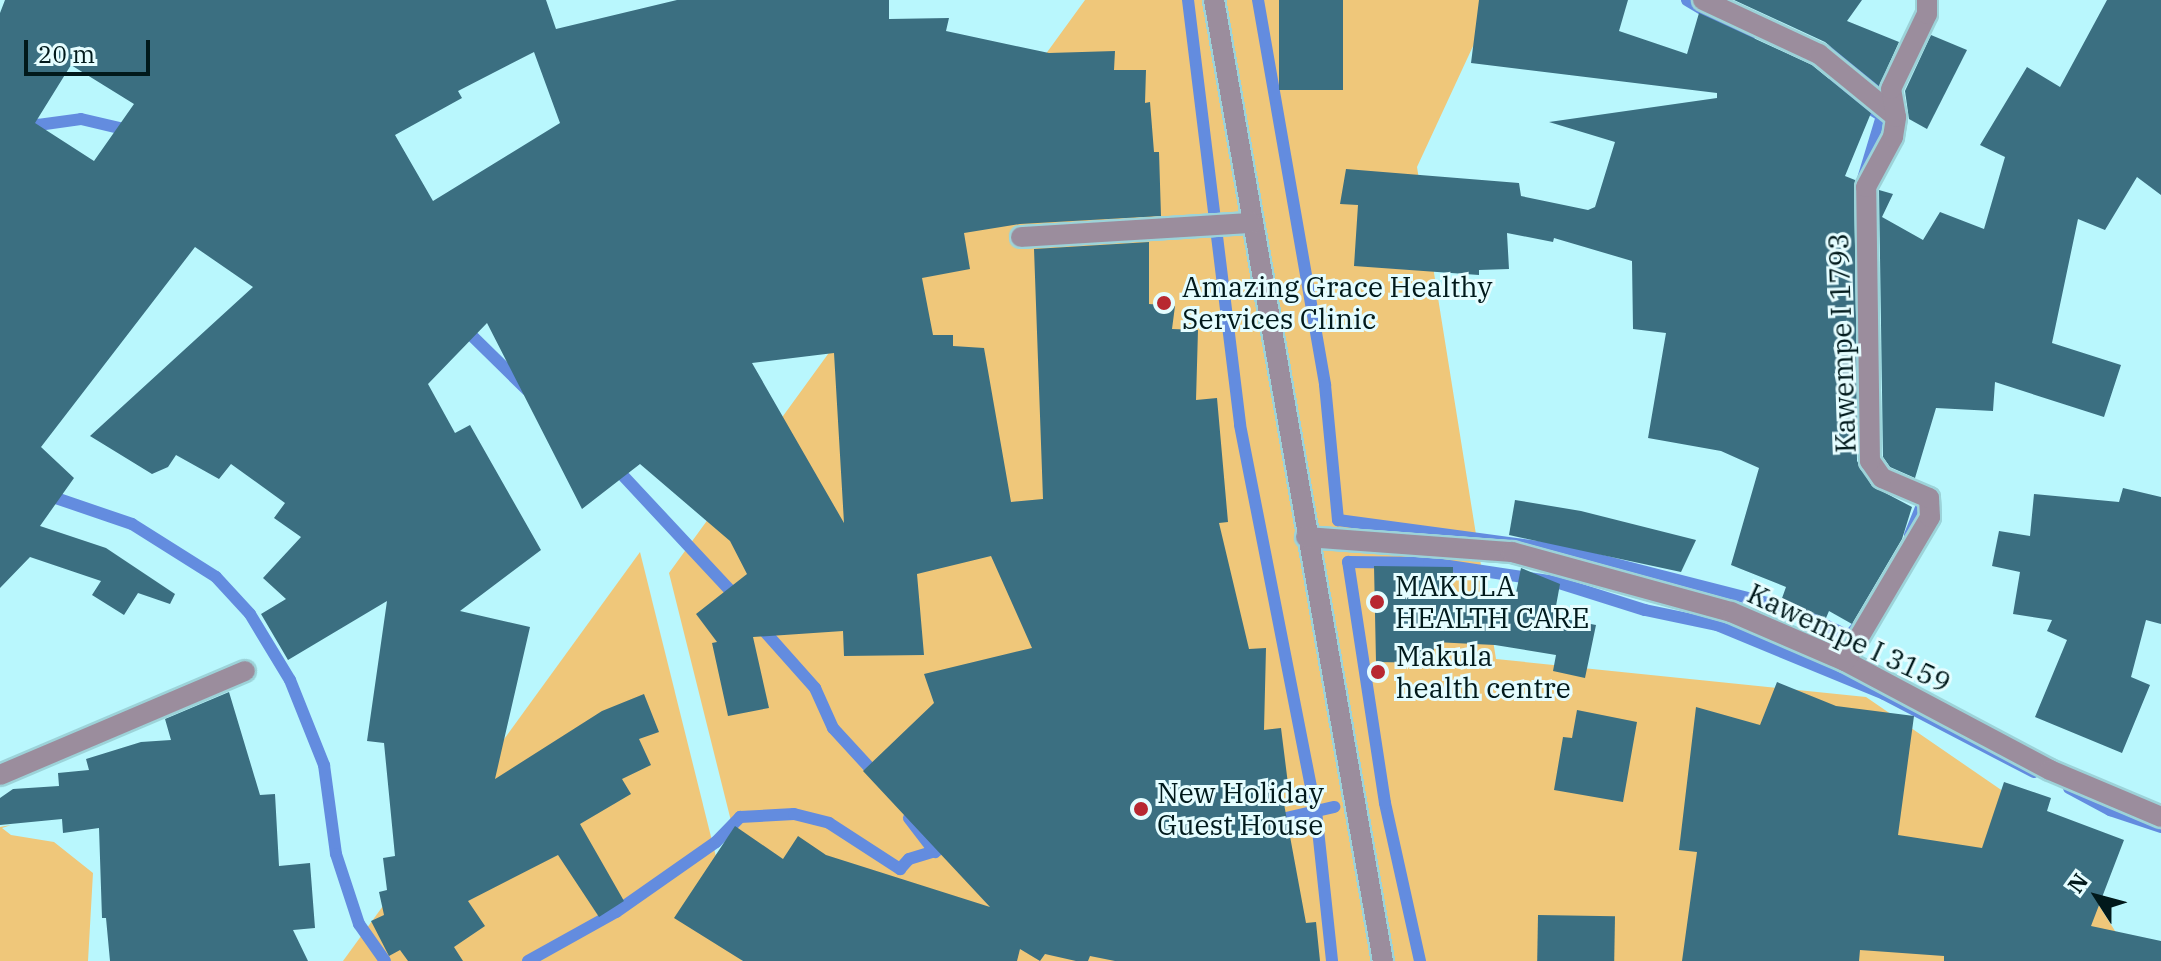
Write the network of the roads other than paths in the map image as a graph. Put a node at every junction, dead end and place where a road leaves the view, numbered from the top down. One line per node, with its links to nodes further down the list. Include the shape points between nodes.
1 (1214, 0): 5 (street)
2 (1703, 0): 4 (street, via 1819,54)
3 (1927, 0): 4 (street, via 1927,14 1891,89)
4 (1896, 117): 8 (street, Kawempe I 1793, via 1893,137 1866,187 1870,461 1882,478 1929,498 1930,517)
5 (1252, 223): 6 (street); 7 (street)
6 (1021, 237)
7 (1306, 537): 8 (street, Kawempe I 3159, via 1512,552 1731,612); 12 (street)
8 (1845, 661): 11 (street, Kawempe I 3159, via 2050,770)
9 (245, 671): 10 (street)
10 (0, 775)
11 (2161, 817)
12 (1383, 961)

